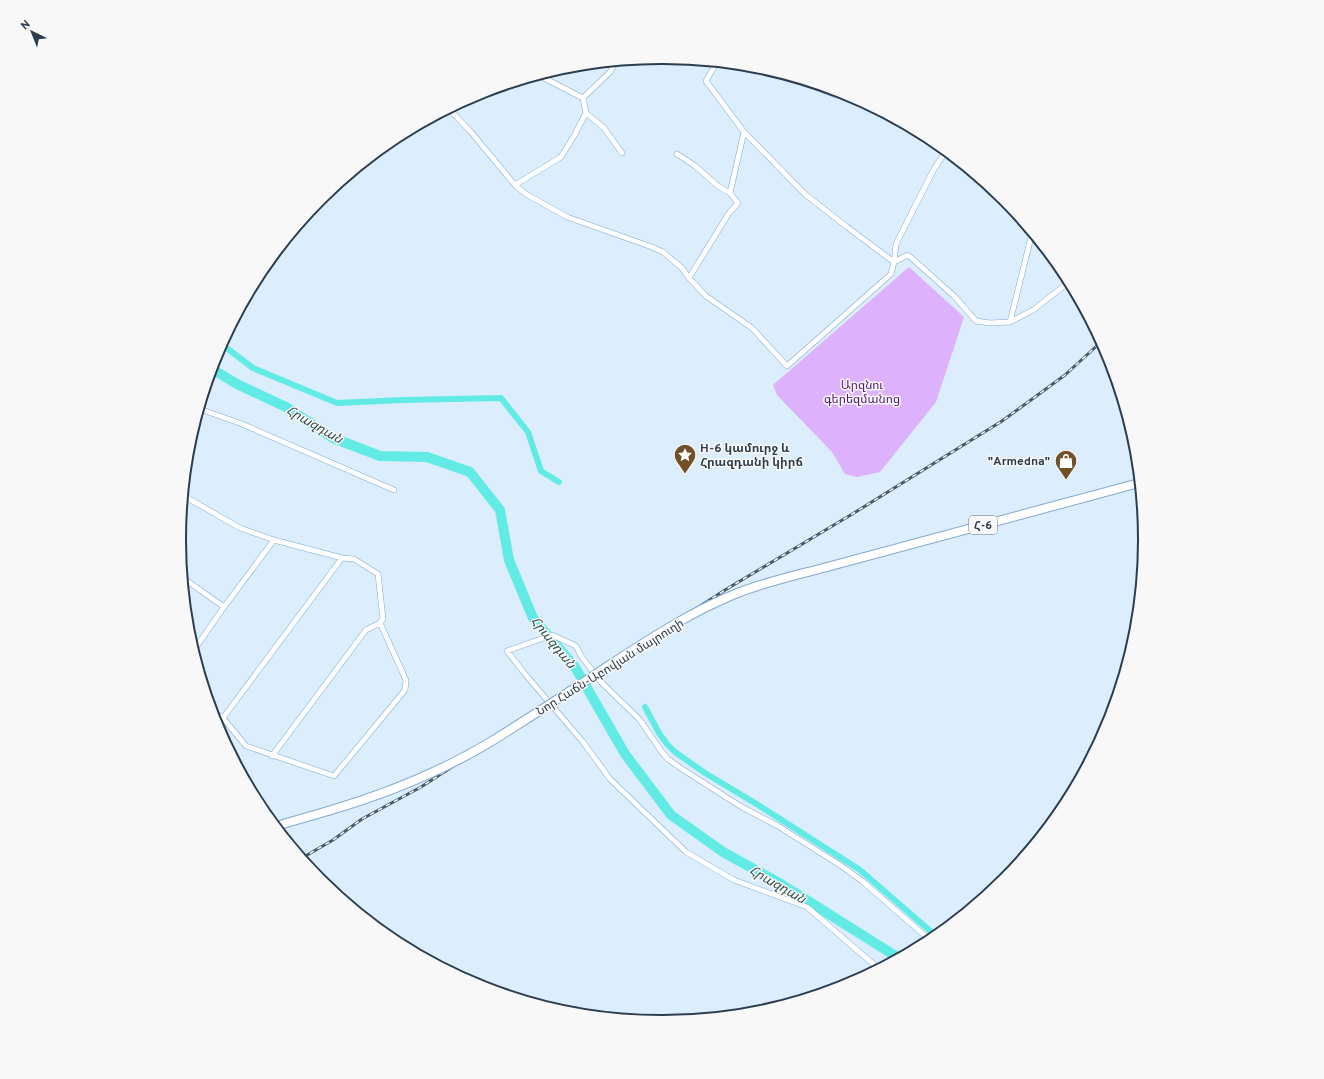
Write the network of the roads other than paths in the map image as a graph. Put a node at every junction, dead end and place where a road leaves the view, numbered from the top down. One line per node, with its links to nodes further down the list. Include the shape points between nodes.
1 (613, 67): 4 (street)
2 (714, 67): 7 (street, via 706,81)
3 (545, 79): 4 (street)
4 (583, 98): 6 (street)
5 (453, 112): 11 (street)
6 (586, 113): 8 (street, via 604,128); 11 (street, via 561,157)
7 (744, 132): 12 (street); 14 (street, via 806,195)
8 (622, 153)
9 (677, 154): 12 (street)
10 (943, 156): 14 (street, via 896,244)
11 (515, 185): 15 (street, via 567,217 652,246 682,268)
12 (730, 193): 15 (street, via 738,203 729,213)
13 (1030, 240): 17 (street)
14 (894, 262): 15 (street, via 891,274 787,366 752,328 706,296); 17 (street, via 908,255 954,296 976,321)
15 (689, 278)
16 (1064, 286): 17 (street, via 1033,310)
17 (1010, 322)
18 (205, 411): 20 (street, via 242,424)
19 (1134, 483): 30 (main road, Նոր Հաճն-Աբովյան մայրուղի / Հ-6, bridge, via 734,594 665,629 498,737 456,761 410,783 365,800)
20 (394, 490)
21 (189, 499): 22 (street, via 240,528)
22 (274, 540): 23 (street); 25 (street)
23 (342, 558): 26 (street, via 354,559 378,574 383,620); 28 (street)
24 (189, 582): 25 (street)
25 (224, 607): 27 (street)
26 (380, 623): 29 (street, via 366,630); 29 (street, via 406,680 404,690 334,776)
27 (199, 643)
28 (223, 718): 29 (street, via 246,746)
29 (272, 756)
30 (282, 824)
31 (925, 936): 32 (street, via 843,867 679,767 661,751 640,720 601,682 576,646 552,635 507,651 583,742 610,779 686,852 734,880 807,907)
32 (874, 965)

